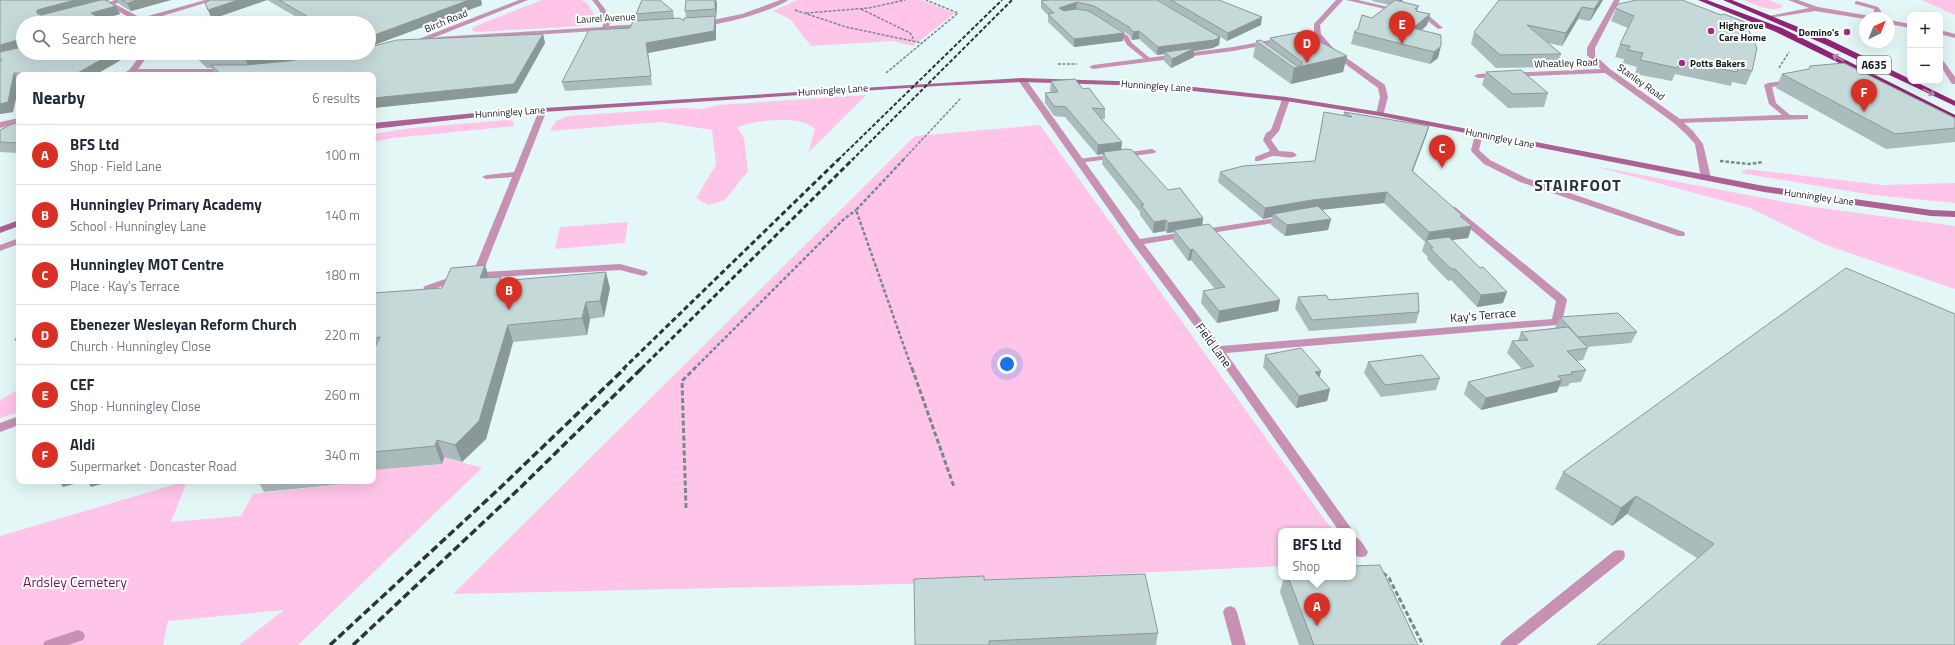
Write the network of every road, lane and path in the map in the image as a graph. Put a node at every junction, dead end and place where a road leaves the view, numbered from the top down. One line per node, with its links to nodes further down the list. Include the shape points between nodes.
1 (123, 0): 15 (street)
2 (212, 0): 25 (street)
3 (524, 0): 39 (street, Birch Road)
4 (595, 0): 33 (street, via 602,9 607,23)
5 (785, 0): 28 (street, via 733,20)
6 (905, 0): 17 (path)
7 (926, 0): 42 (path, via 958,13)
8 (1340, 0): 36 (street, via 1316,25)
9 (1349, 0): 20 (lane)
10 (1617, 0): 52 (street, Stanley Road, via 1591,48 1591,55)
11 (1701, 0): 38 (highway, A635)
12 (1726, 0): 27 (highway, A635)
13 (1791, 0): 18 (street)
14 (1857, 3): 21 (lane, via 1876,8)
15 (110, 4): 16 (street); 24 (street)
16 (88, 9)
17 (861, 9): 22 (path); 40 (path, via 910,33 913,38)
18 (1815, 9): 26 (street); 27 (street)
19 (794, 10): 22 (path)
20 (1403, 12)
21 (1878, 12)
22 (806, 13): 40 (path, via 864,31)
23 (1410, 13): 34 (lane, via 1426,16)
24 (132, 16)
25 (154, 16)
26 (1859, 16)
27 (1771, 17): 65 (highway, A635, one-way to 65)
28 (692, 23)
29 (1103, 23): 48 (lane, via 1126,37 1129,44)
30 (1895, 23): 32 (street)
31 (655, 25): 33 (street, Laurel Avenue)
32 (1907, 25)
33 (604, 28): 39 (street, Laurel Avenue)
34 (1440, 28)
35 (1943, 33): 37 (street)
36 (1317, 34): 44 (street); 67 (street, via 1327,47 1382,87 1384,97)
37 (1955, 36)
38 (1798, 38): 62 (path); 70 (highway, A635, one-way to 38)
39 (423, 40): 43 (street, Birch Road)
40 (911, 40): 42 (path)
41 (1220, 41): 45 (street)
42 (922, 43): 63 (path)
43 (408, 44)
44 (1251, 46): 45 (street); 46 (lane)
45 (1233, 49): 48 (street)
46 (1262, 54)
47 (140, 60): 53 (street)
48 (1149, 60): 50 (street)
49 (1943, 64): 60 (lane)
50 (1093, 67)
51 (234, 71): 54 (street)
52 (1607, 71): 55 (street, Wheatley Road); 72 (street, Stanley Road)
53 (131, 72)
54 (182, 72)
55 (1525, 75): 56 (street, Wheatley Road); 61 (street, Wheatley Road)
56 (1478, 76)
57 (1022, 80): 59 (main road, Hunningley Lane); 64 (main road, Hunningley Lane, via 1147,84); 81 (street, Field Lane)
58 (1800, 80): 62 (lane)
59 (969, 82): 63 (main road, Hunningley Lane); 87 (path, via 968,90)
60 (1955, 82)
61 (1536, 84)
62 (1768, 84): 69 (lane, via 1773,104)
63 (867, 88): 66 (main road, Hunningley Lane)
64 (1286, 99): 67 (main road, Hunningley Lane); 77 (street, via 1275,131 1267,140 1268,145)
65 (1955, 104)
66 (543, 110): 74 (main road, Hunningley Lane); 83 (lane)
67 (1380, 114): 75 (main road, Hunningley Lane)
68 (1805, 117): 69 (lane)
69 (1789, 118): 72 (lane)
70 (1955, 118)
71 (16, 121): 73 (street)
72 (1677, 121): 80 (street, Stanley Road, via 1699,144)
73 (0, 125)
74 (376, 126)
75 (1479, 133): 85 (main road, Hunningley Lane); 94 (lane, via 1475,150 1487,162 1523,180)
76 (1152, 151): 81 (lane)
77 (1276, 153): 78 (street); 79 (street)
78 (1293, 155)
79 (1258, 159)
80 (1703, 160): 82 (path, via 1749,164); 85 (street, Stanley Road)
81 (1078, 161): 96 (street, Field Lane)
82 (1762, 162)
83 (518, 174): 84 (lane); 99 (lane)
84 (486, 177)
85 (1706, 178): 88 (main road, Hunningley Lane, via 1764,189)
86 (1442, 201): 101 (street, Kay's Terrace, via 1562,300 1557,322)
87 (856, 210): 104 (path); 105 (path, via 682,381)
88 (1931, 212): 89 (main road, Hunningley Lane); 91 (main road, Hunningley Lane)
89 (1955, 214)
90 (1296, 217): 96 (street)
91 (1955, 218)
92 (16, 224): 93 (main road)
93 (0, 230)
94 (1681, 234)
95 (16, 242): 97 (lane)
96 (1137, 242): 101 (street, Field Lane)
97 (0, 248)
98 (643, 273): 99 (lane, via 620,267)
99 (477, 275): 100 (lane, via 451,279)
100 (428, 288)
101 (1218, 350): 106 (street, Field Lane)
102 (16, 421): 103 (street)
103 (0, 428)
104 (954, 487)
105 (686, 508)
106 (1344, 528)
107 (1357, 547): 113 (path, via 1389,578)
108 (1619, 555): 114 (lane)
109 (1230, 612): 112 (lane)
110 (78, 636): 111 (lane)
111 (50, 645)
112 (1239, 645)
113 (1423, 645)
114 (1506, 645)

